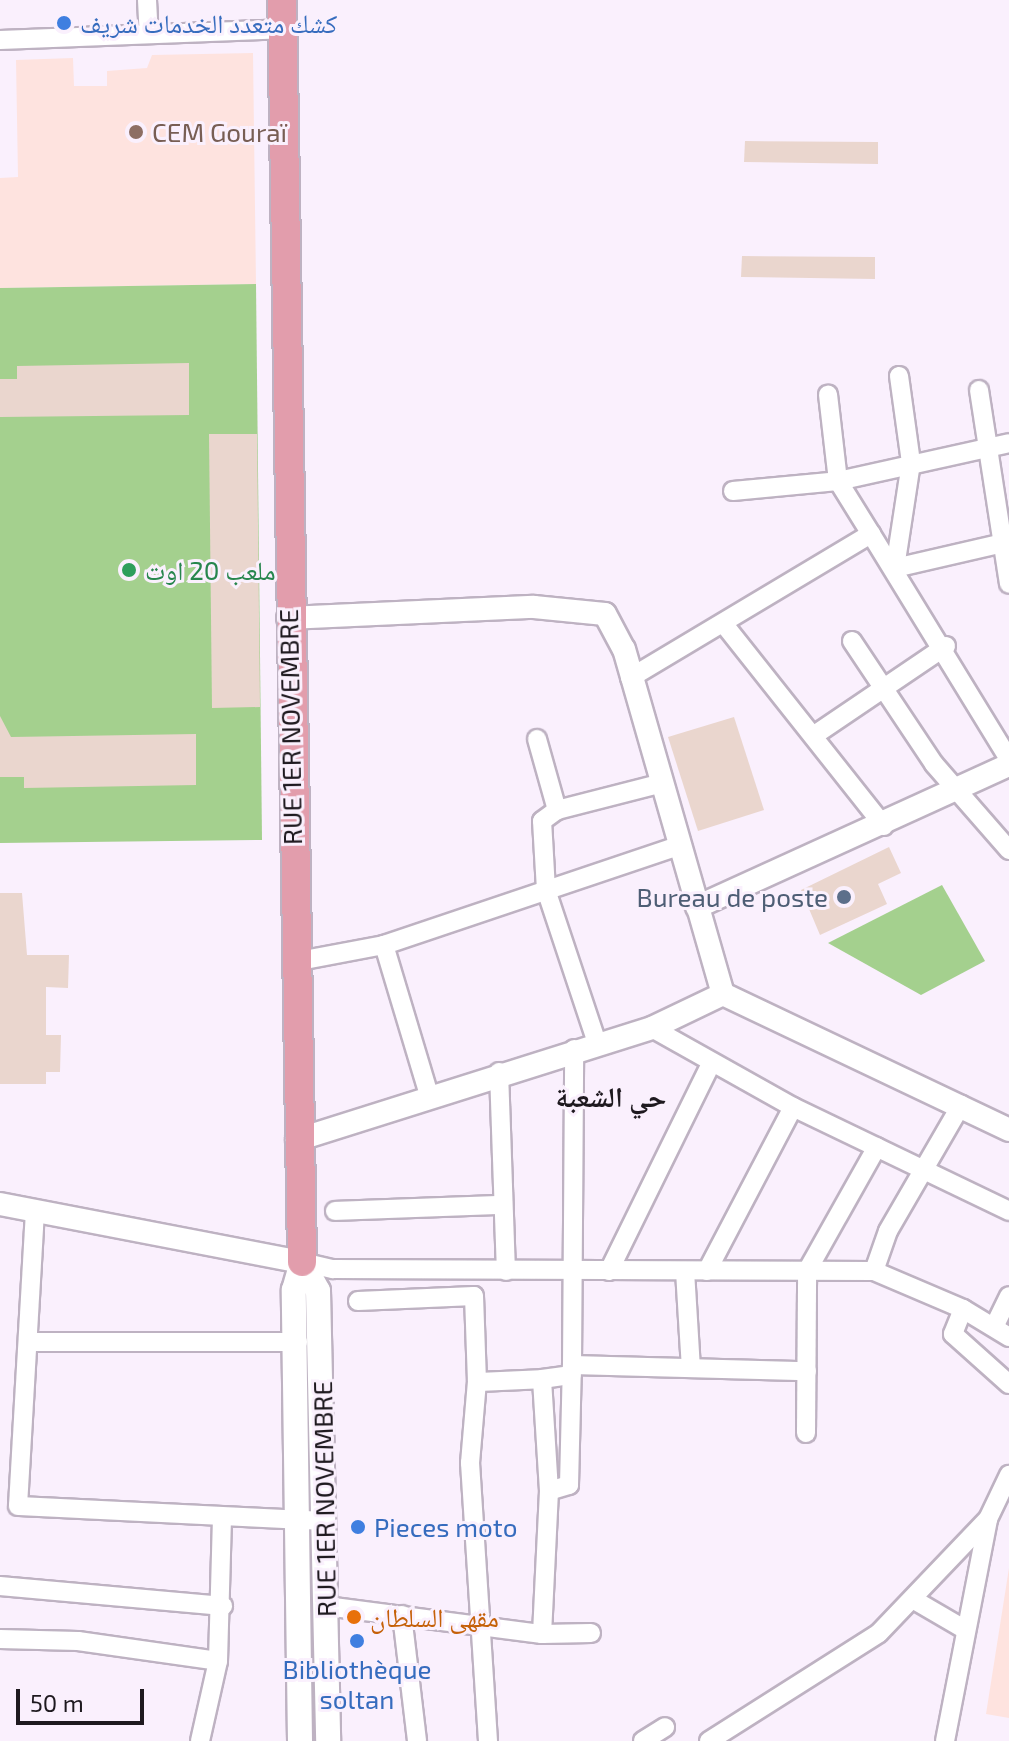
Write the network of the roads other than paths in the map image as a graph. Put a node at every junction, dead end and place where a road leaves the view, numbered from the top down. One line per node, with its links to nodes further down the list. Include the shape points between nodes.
1 (147, 0): 4 (street)
2 (282, 0): 3 (main road, RUE 1ER NOVEMBRE)
3 (282, 29): 4 (street); 18 (main road, RUE 1ER NOVEMBRE)
4 (149, 33): 5 (street)
5 (0, 40)
6 (899, 376): 11 (street)
7 (979, 390): 10 (street)
8 (828, 395): 12 (street)
9 (1009, 443): 10 (street)
10 (987, 447): 11 (street); 15 (street)
11 (911, 463): 12 (street); 16 (street)
12 (838, 481): 13 (street); 14 (street)
13 (733, 491)
14 (871, 534): 16 (street); 19 (street)
15 (1003, 543): 16 (street); 17 (street)
16 (895, 568): 21 (street)
17 (1009, 581)
18 (288, 618): 22 (street, via 570,607 605,614 614,624); 36 (main road, RUE 1ER NOVEMBRE)
19 (723, 623): 22 (street); 24 (street)
20 (852, 641): 23 (street)
21 (946, 646): 23 (street); 26 (street)
22 (630, 678): 27 (street)
23 (884, 688): 24 (street); 28 (street)
24 (816, 734): 30 (street)
25 (537, 739): 29 (street)
26 (1009, 762): 28 (street)
27 (659, 784): 29 (street); 31 (street)
28 (957, 791): 30 (street); 32 (street)
29 (557, 810): 33 (street, via 542,821)
30 (884, 826): 34 (street)
31 (676, 847): 33 (street); 34 (street)
32 (1009, 850)
33 (546, 890): 35 (street); 39 (street)
34 (697, 907): 37 (street)
35 (384, 945): 36 (street); 43 (street)
36 (294, 962): 47 (main road, RUE 1ER NOVEMBRE)
37 (723, 994): 38 (street); 44 (street)
38 (652, 1028): 39 (street); 41 (street)
39 (597, 1043): 40 (street)
40 (574, 1049): 42 (street); 57 (street)
41 (711, 1064): 45 (street); 58 (street)
42 (499, 1072): 43 (street); 51 (street)
43 (429, 1095): 47 (street)
44 (961, 1105): 46 (street); 49 (street)
45 (793, 1107): 48 (street); 60 (street)
46 (1009, 1130)
47 (297, 1140): 55 (main road, RUE 1ER NOVEMBRE)
48 (877, 1147): 49 (street); 61 (street)
49 (924, 1172): 54 (street); 62 (street)
50 (0, 1204): 52 (street)
51 (502, 1205): 53 (street); 56 (street)
52 (35, 1211): 55 (street); 67 (street)
53 (335, 1211)
54 (1009, 1211)
55 (302, 1262): 56 (street, via 333,1269); 68 (main road, RUE 1ER NOVEMBRE, via 294,1290); 80 (main road, RUE 1ER NOVEMBRE, via 318,1291)
56 (506, 1271): 57 (street)
57 (574, 1271): 58 (street); 70 (street)
58 (609, 1271): 59 (street)
59 (685, 1271): 60 (street); 69 (street)
60 (707, 1271): 61 (street)
61 (807, 1271): 62 (street); 71 (street)
62 (874, 1271): 65 (street)
63 (1009, 1296): 66 (street)
64 (358, 1301): 73 (street, via 474,1296)
65 (963, 1309): 66 (street); 74 (street, via 953,1334)
66 (1002, 1331)
67 (29, 1342): 68 (street); 78 (street, via 18,1506)
68 (298, 1342): 81 (main road, RUE 1ER NOVEMBRE)
69 (691, 1368): 70 (street); 71 (street)
70 (572, 1370): 72 (street); 77 (street, via 569,1485)
71 (807, 1371): 75 (street)
72 (542, 1379): 73 (street); 77 (street)
73 (477, 1382): 87 (street, via 470,1463)
74 (1009, 1384)
75 (806, 1433)
76 (1009, 1475): 79 (street)
77 (549, 1491): 90 (street)
78 (222, 1517): 81 (street); 84 (street)
79 (988, 1519): 83 (street); 88 (street)
80 (326, 1521): 81 (street); 85 (main road, RUE 1ER NOVEMBRE)
81 (300, 1522): 95 (main road, RUE 1ER NOVEMBRE)
82 (0, 1586): 84 (street)
83 (916, 1601): 88 (street); 100 (street, via 879,1633)
84 (223, 1606): 92 (street)
85 (326, 1606): 86 (street); 96 (main road, RUE 1ER NOVEMBRE)
86 (402, 1615): 87 (street); 97 (street)
87 (485, 1625): 90 (street); 98 (street)
88 (964, 1629): 101 (street)
89 (591, 1633): 90 (street)
90 (542, 1634)
91 (0, 1639): 92 (street)
92 (218, 1661): 94 (street)
93 (665, 1727): 99 (street)
94 (200, 1741)
95 (300, 1741)
96 (328, 1741)
97 (417, 1741)
98 (488, 1741)
99 (643, 1741)
100 (709, 1741)
101 (945, 1741)

